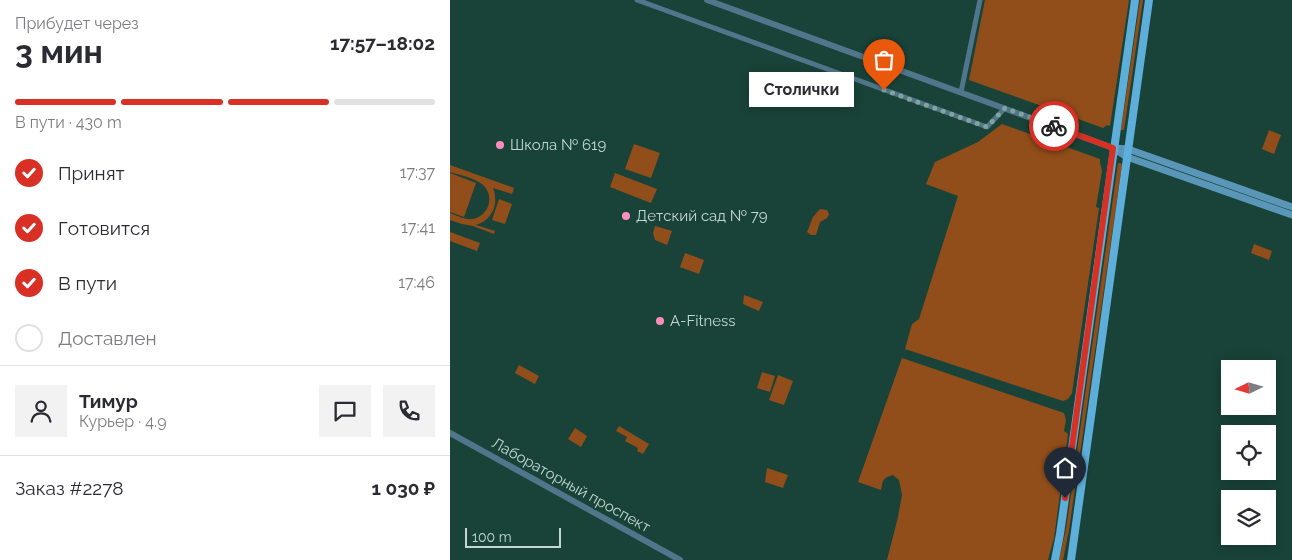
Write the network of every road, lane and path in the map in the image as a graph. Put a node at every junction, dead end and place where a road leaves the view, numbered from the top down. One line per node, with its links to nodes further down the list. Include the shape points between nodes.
1 (637, 0): 7 (street, via 987,127)
2 (707, 0): 6 (street)
3 (980, 0): 6 (street)
4 (1135, 0): 8 (main road)
5 (1149, 0): 9 (main road)
6 (961, 92): 7 (street)
7 (1005, 108): 8 (street)
8 (1113, 148): 9 (main road); 14 (main road)
9 (1128, 153): 10 (main road); 11 (main road); 15 (main road)
10 (1292, 207)
11 (1292, 215)
12 (450, 433): 13 (street, Лабораторный проспект)
13 (680, 560)
14 (1055, 560)
15 (1071, 560)

